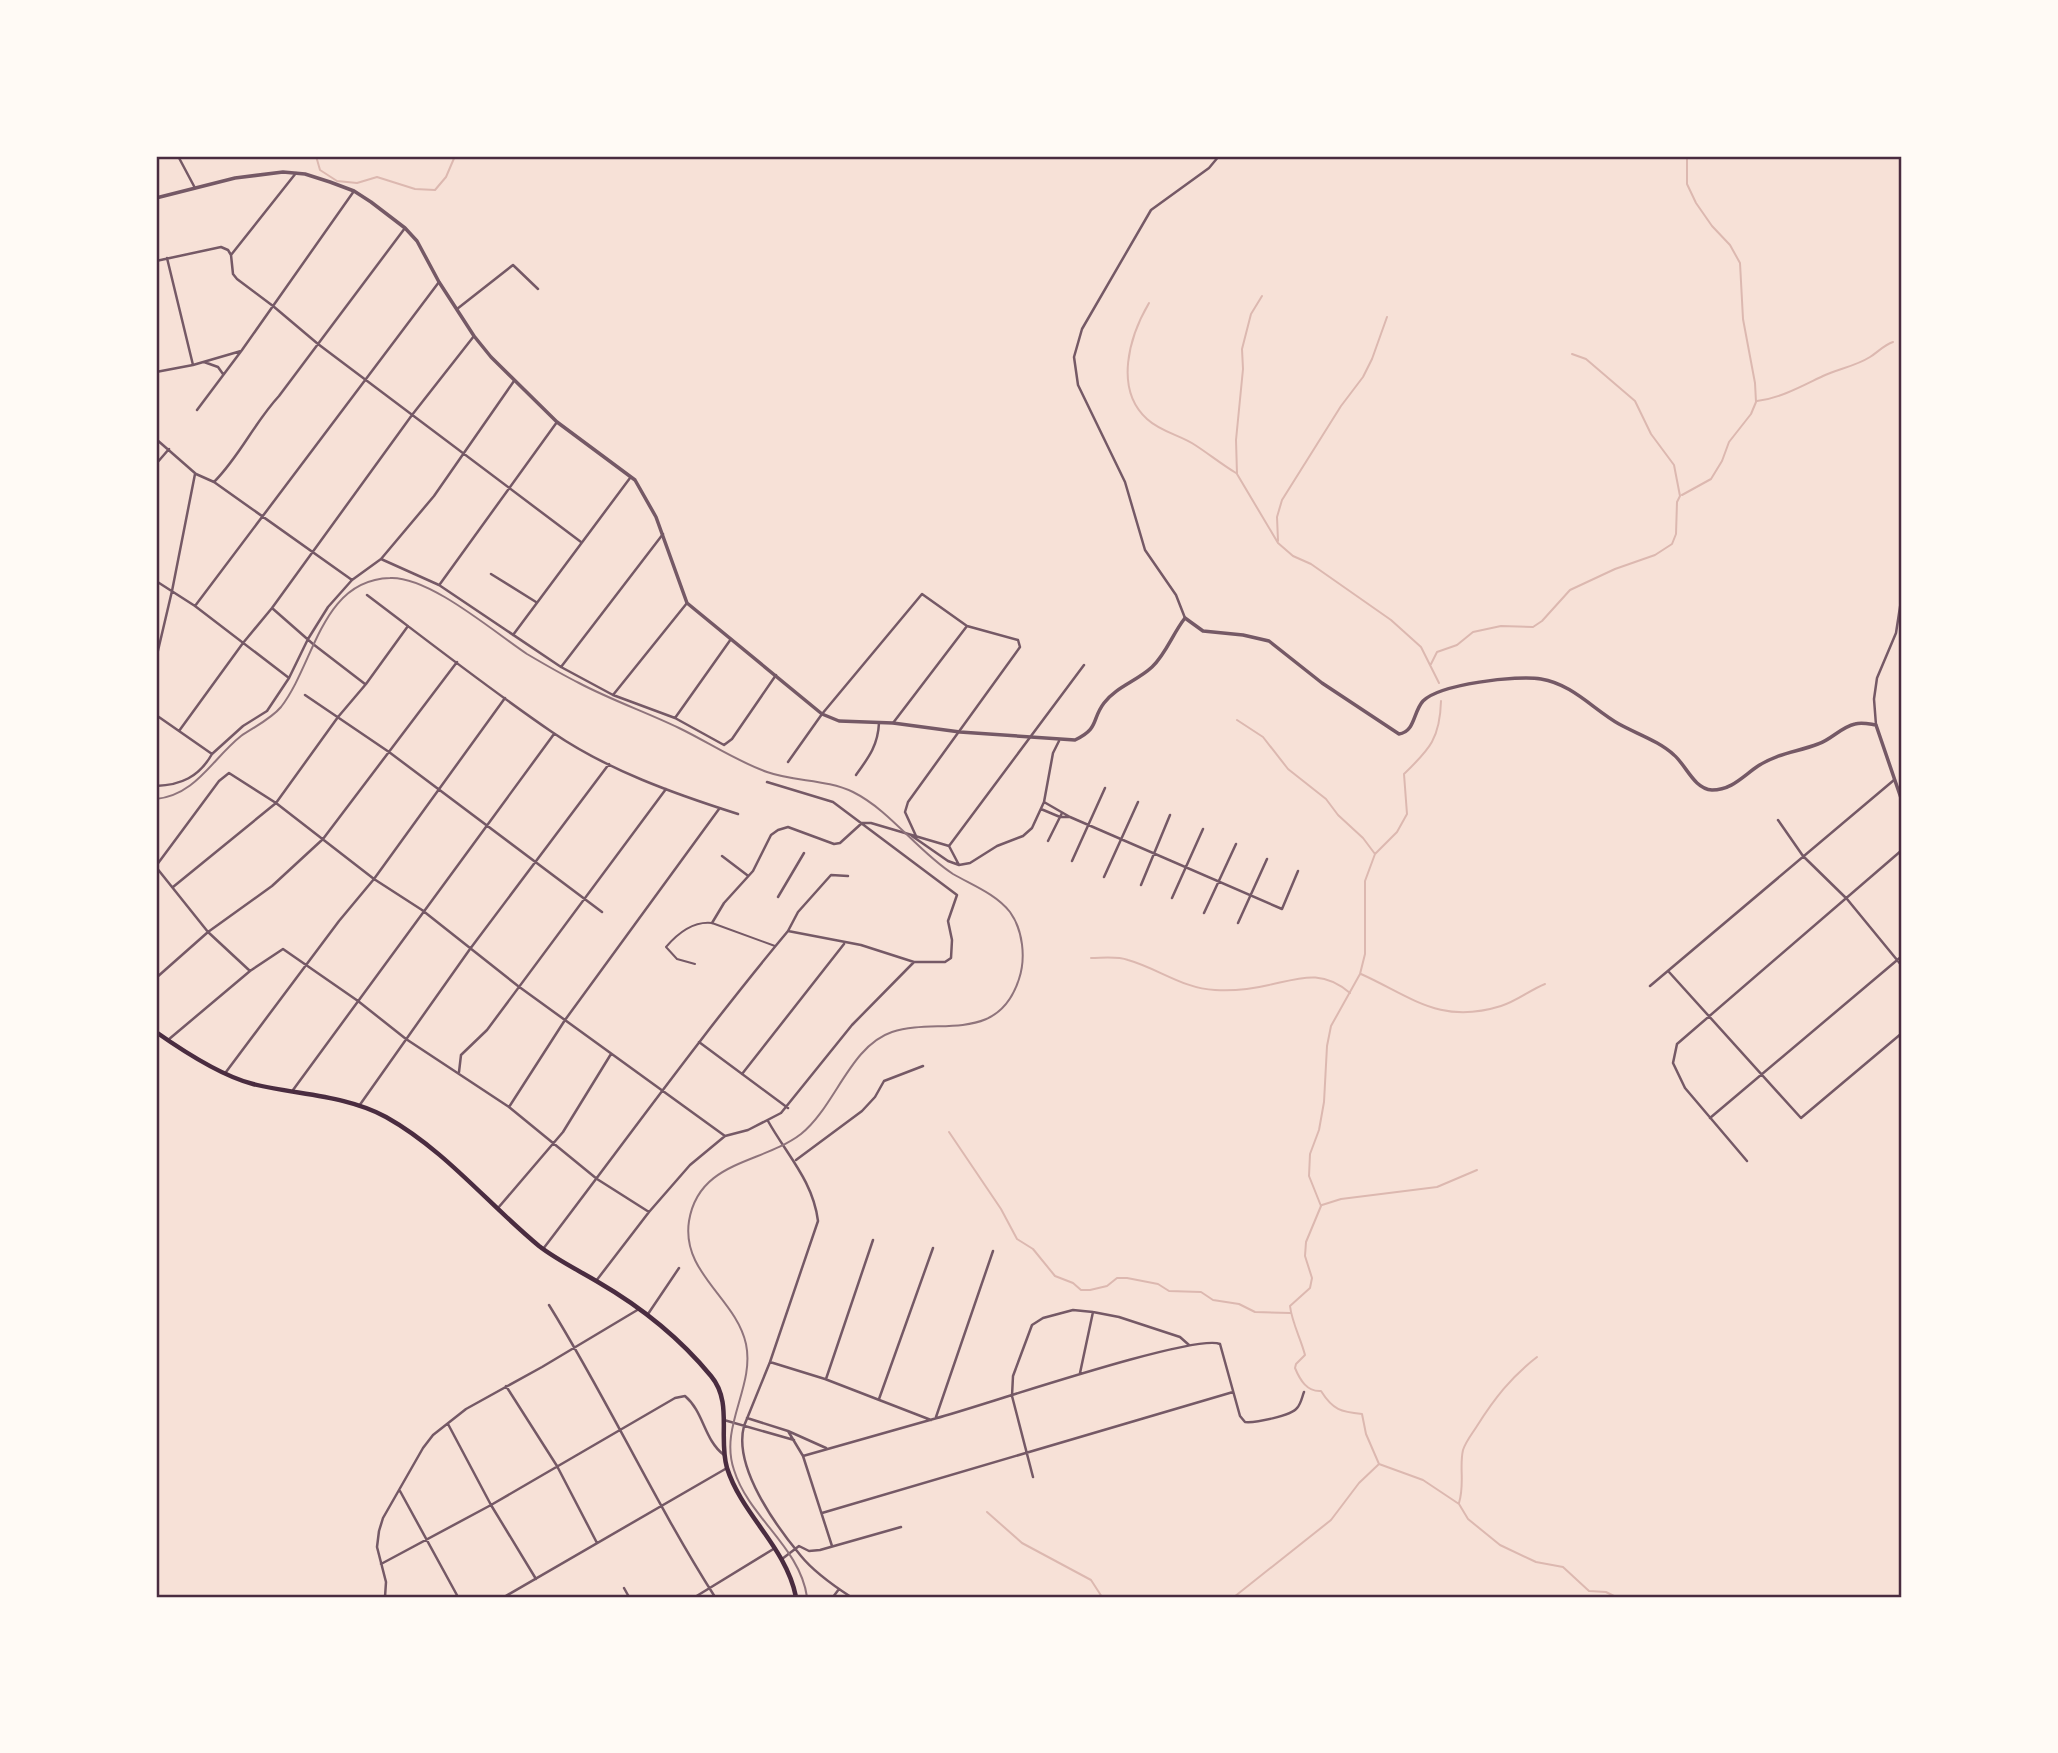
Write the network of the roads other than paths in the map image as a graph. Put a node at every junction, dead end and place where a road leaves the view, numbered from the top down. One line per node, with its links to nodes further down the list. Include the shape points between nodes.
1 (178, 156): 4 (street)
2 (1219, 156): 53 (street, via 1151,210 1082,329 1074,357 1078,385 1125,482 1145,551 1176,595)
3 (297, 173): 4 (street, via 235,178); 5 (street); 8 (street)
4 (195, 188): 6 (street)
5 (354, 191): 7 (street); 13 (street)
6 (156, 198)
7 (405, 228): 11 (street); 16 (street)
8 (230, 255): 9 (street, via 221,247); 13 (street, via 237,279)
9 (167, 258): 10 (street); 19 (street)
10 (156, 261)
11 (439, 282): 14 (street); 24 (street)
12 (538, 289): 14 (street, via 513,265)
13 (274, 306): 16 (street); 17 (street)
14 (457, 309): 15 (street)
15 (474, 336): 25 (street); 27 (street)
16 (318, 344): 24 (street); 35 (street)
17 (242, 350): 18 (street); 23 (street)
18 (204, 362): 19 (street); 23 (street)
19 (193, 365): 21 (street)
20 (156, 366): 21 (street)
21 (163, 371): 22 (street)
22 (156, 372)
23 (223, 374): 26 (street)
24 (366, 380): 27 (street); 37 (street)
25 (514, 381): 28 (street); 31 (street)
26 (197, 410)
27 (412, 415): 31 (street); 40 (street)
28 (557, 422): 34 (street); 36 (street)
29 (156, 439): 30 (street)
30 (169, 449): 32 (street); 33 (street)
31 (462, 453): 36 (street); 41 (street, via 434,496)
32 (156, 464)
33 (196, 474): 35 (street); 46 (street)
34 (631, 477): 38 (street); 39 (street)
35 (214, 482): 37 (street)
36 (510, 487): 39 (street); 45 (street)
37 (262, 518): 40 (street); 51 (street)
38 (663, 534): 50 (street); 63 (street)
39 (581, 542): 49 (street)
40 (312, 553): 43 (street); 52 (street)
41 (381, 559): 43 (street); 45 (street)
42 (491, 574): 49 (street)
43 (352, 580): 57 (street)
44 (156, 581): 46 (street)
45 (439, 585): 56 (street)
46 (172, 591): 51 (street); 60 (street)
47 (1902, 594): 76 (street, via 1896,633 1877,678)
48 (367, 596): 54 (street)
49 (536, 602): 56 (street)
50 (687, 603): 58 (street); 68 (street)
51 (195, 606): 59 (street)
52 (272, 608): 57 (street); 59 (street)
53 (1185, 618): 76 (street, via 1203,631 1269,641 1399,734 1410,729 1422,702 1440,691 1469,684 1541,679 1571,690 1675,755 1697,783 1710,790 1728,788 1759,765 1788,751 1819,744 1850,725); 81 (street, via 1155,664 1101,706 1086,735)
54 (408, 626): 61 (street); 66 (street)
55 (967, 626): 70 (street, via 922,594); 75 (street); 78 (street, via 1021,642)
56 (513, 635): 63 (street)
57 (307, 639): 65 (street); 66 (street)
58 (731, 639): 64 (street); 73 (street)
59 (243, 643): 65 (street); 77 (street)
60 (156, 659)
61 (457, 662): 69 (street); 82 (street)
62 (1084, 665): 80 (street)
63 (561, 667): 68 (street)
64 (776, 676): 70 (street); 73 (street, via 724,745)
65 (289, 678): 83 (street, via 267,710)
66 (366, 684): 72 (street)
67 (305, 695): 72 (street)
68 (613, 695): 73 (street)
69 (505, 698): 79 (street); 91 (street)
70 (822, 714): 74 (street, via 839,721); 84 (street)
71 (156, 715): 77 (street)
72 (338, 717): 82 (street); 96 (street)
73 (675, 718)
74 (879, 723): 75 (street); 86 (street, via 874,750)
75 (893, 723): 78 (street)
76 (1876, 725): 87 (street)
77 (179, 731): 83 (street)
78 (960, 733): 80 (street); 110 (street, via 908,802 905,813)
79 (554, 734): 85 (street); 106 (street)
80 (1032, 737): 81 (street); 115 (street)
81 (1059, 741): 94 (street)
82 (389, 752): 91 (street); 111 (street)
83 (212, 754): 89 (street, via 198,773 186,780)
84 (788, 762)
85 (609, 764): 92 (street); 123 (street)
86 (856, 775)
87 (1894, 780): 93 (street); 120 (street)
88 (767, 782): 105 (street, via 833,802)
89 (156, 786)
90 (1105, 788): 107 (street)
91 (438, 789): 106 (street); 131 (street)
92 (666, 789): 97 (street); 138 (street)
93 (1902, 801)
94 (1044, 802): 98 (street); 99 (street)
95 (1138, 802): 112 (street)
96 (276, 803): 111 (street); 125 (street, via 229,773); 134 (street)
97 (719, 808): 100 (street); 163 (street)
98 (1041, 809): 102 (street); 124 (street, via 1023,836)
99 (1062, 812): 102 (street); 103 (street)
100 (738, 814)
101 (1170, 815): 118 (street)
102 (1060, 817): 103 (street); 113 (street)
103 (1070, 817): 107 (street)
104 (1778, 820): 120 (street)
105 (862, 823): 109 (street); 128 (street, via 834,844 788,827 778,830); 152 (street, via 956,892 948,921 951,958)
106 (487, 826): 123 (street); 140 (street)
107 (1088, 826): 112 (street); 122 (street)
108 (1203, 829): 126 (street)
109 (908, 834): 110 (street); 124 (street)
110 (916, 836): 115 (street)
111 (323, 839): 131 (street); 146 (street, via 272,886)
112 (1121, 839): 118 (street); 130 (street)
113 (1048, 841)
114 (1236, 844): 132 (street)
115 (949, 846): 124 (street)
116 (1902, 850): 139 (street)
117 (804, 853): 136 (street)
118 (1153, 853): 126 (street); 133 (street)
119 (722, 856): 128 (street)
120 (1803, 856): 139 (street); 157 (street)
121 (1267, 859): 135 (street)
122 (1072, 861)
123 (536, 863): 138 (street); 149 (street)
124 (958, 865)
125 (156, 867): 134 (street)
126 (1186, 867): 132 (street); 137 (street)
127 (1298, 871): 135 (street, via 1282,909)
128 (748, 876): 143 (street)
129 (848, 876): 145 (street, via 831,875)
130 (1104, 877)
131 (374, 879): 140 (street); 154 (street)
132 (1219, 882): 135 (street); 142 (street)
133 (1141, 885)
134 (173, 887): 146 (street)
135 (1251, 896): 144 (street)
136 (778, 897)
137 (1172, 898)
138 (584, 899): 141 (street); 159 (street)
139 (1847, 899): 151 (street); 162 (street)
140 (424, 911): 149 (street); 161 (street)
141 (602, 912)
142 (1204, 913)
143 (712, 923): 148 (lane); 153 (lane, via 691,926 666,947 677,959)
144 (1238, 923)
145 (788, 931): 147 (street); 148 (street)
146 (208, 932): 156 (street); 158 (street)
147 (845, 943): 152 (street); 173 (street)
148 (776, 946): 168 (street)
149 (470, 949): 159 (street); 166 (street)
150 (1902, 956): 151 (street)
151 (1897, 960): 155 (street); 174 (street)
152 (914, 962): 179 (street, via 852,1025)
153 (695, 964)
154 (307, 966): 156 (street, via 282,949); 161 (street); 171 (street)
155 (1902, 966)
156 (250, 971): 167 (street)
157 (1669, 972): 160 (street); 162 (street)
158 (156, 978)
159 (519, 986): 163 (street); 172 (street, via 487,1030 461,1055)
160 (1650, 986)
161 (358, 1001): 166 (street); 176 (street)
162 (1709, 1016): 174 (street); 180 (street, via 1677,1044 1673,1063 1685,1088)
163 (565, 1020): 169 (street); 178 (street)
164 (156, 1032): 167 (main road)
165 (1902, 1033): 174 (street, via 1801,1118)
166 (405, 1039): 172 (street); 177 (street)
167 (167, 1040): 171 (main road)
168 (699, 1042): 173 (street); 175 (street)
169 (611, 1054): 175 (street); 183 (street, via 577,1113)
170 (923, 1066): 184 (street, via 884,1082 862,1111)
171 (226, 1072): 176 (main road, via 252,1083)
172 (458, 1073): 178 (street)
173 (742, 1074): 179 (street)
174 (1762, 1074): 180 (street)
175 (663, 1089): 182 (street); 186 (street)
176 (292, 1090): 177 (main road)
177 (359, 1105): 187 (main road, via 422,1141)
178 (509, 1107): 183 (street)
179 (788, 1108): 181 (street)
180 (1710, 1118): 185 (street)
181 (768, 1121): 182 (street); 184 (street)
182 (725, 1136): 188 (street, via 690,1165)
183 (553, 1141): 186 (street); 187 (street)
184 (796, 1160): 201 (street, via 818,1221)
185 (1747, 1161)
186 (597, 1179): 188 (street); 191 (street)
187 (498, 1209): 191 (main road)
188 (649, 1212): 194 (street)
189 (873, 1240): 203 (street)
190 (933, 1248): 208 (street)
191 (543, 1249): 194 (main road)
192 (993, 1251): 210 (street)
193 (679, 1268): 198 (street)
194 (596, 1281): 196 (main road)
195 (549, 1305): 200 (street)
196 (640, 1308): 198 (main road); 200 (street)
197 (1093, 1312): 199 (street, via 1180,1337); 202 (street); 207 (street, via 1073,1310 1032,1325 1013,1376)
198 (648, 1314): 211 (main road, via 713,1377)
199 (1189, 1345): 202 (street); 205 (street, via 1220,1344)
200 (575, 1348): 204 (street); 214 (street)
201 (770, 1362): 203 (street); 209 (street)
202 (1080, 1374): 207 (street)
203 (825, 1380): 208 (street)
204 (506, 1386): 212 (street); 221 (street)
205 (1233, 1392): 206 (street, via 1240,1416 1252,1423 1293,1412); 218 (street)
206 (1304, 1392)
207 (1012, 1396): 210 (street); 218 (street)
208 (879, 1399): 210 (street)
209 (747, 1418): 213 (street); 215 (street)
210 (933, 1419): 217 (street)
211 (724, 1420): 213 (street); 219 (main road)
212 (448, 1424): 224 (street, via 423,1448); 225 (street)
213 (744, 1426): 216 (street); 233 (street, via 744,1455 754,1485)
214 (620, 1429): 219 (street, via 685,1396 693,1403 714,1448); 221 (street); 226 (street)
215 (788, 1431): 216 (street); 217 (street)
216 (794, 1440): 220 (street)
217 (828, 1449): 220 (street)
218 (1026, 1453): 223 (street); 227 (street)
219 (724, 1456): 222 (main road)
220 (803, 1456): 227 (street)
221 (557, 1466): 225 (street); 230 (street)
222 (727, 1468): 226 (street); 232 (main road)
223 (1033, 1477)
224 (400, 1491): 229 (street); 235 (street, via 379,1531)
225 (491, 1505): 229 (street); 236 (street)
226 (662, 1505): 230 (street); 238 (street)
227 (822, 1513): 231 (street)
228 (901, 1527): 231 (street)
229 (425, 1539): 235 (street); 241 (street)
230 (597, 1543): 236 (street)
231 (832, 1546): 233 (street, via 811,1552)
232 (775, 1548): 234 (main road); 238 (street)
233 (796, 1548): 234 (street); 239 (street)
234 (782, 1559): 246 (main road)
235 (381, 1564): 240 (street)
236 (536, 1579): 242 (street)
237 (624, 1588): 243 (street)
238 (710, 1589): 244 (street); 245 (street)
239 (839, 1589): 247 (street); 248 (street)
240 (385, 1597)
241 (458, 1597)
242 (504, 1597)
243 (629, 1597)
244 (695, 1597)
245 (716, 1597)
246 (796, 1597)
247 (834, 1597)
248 (851, 1597)

